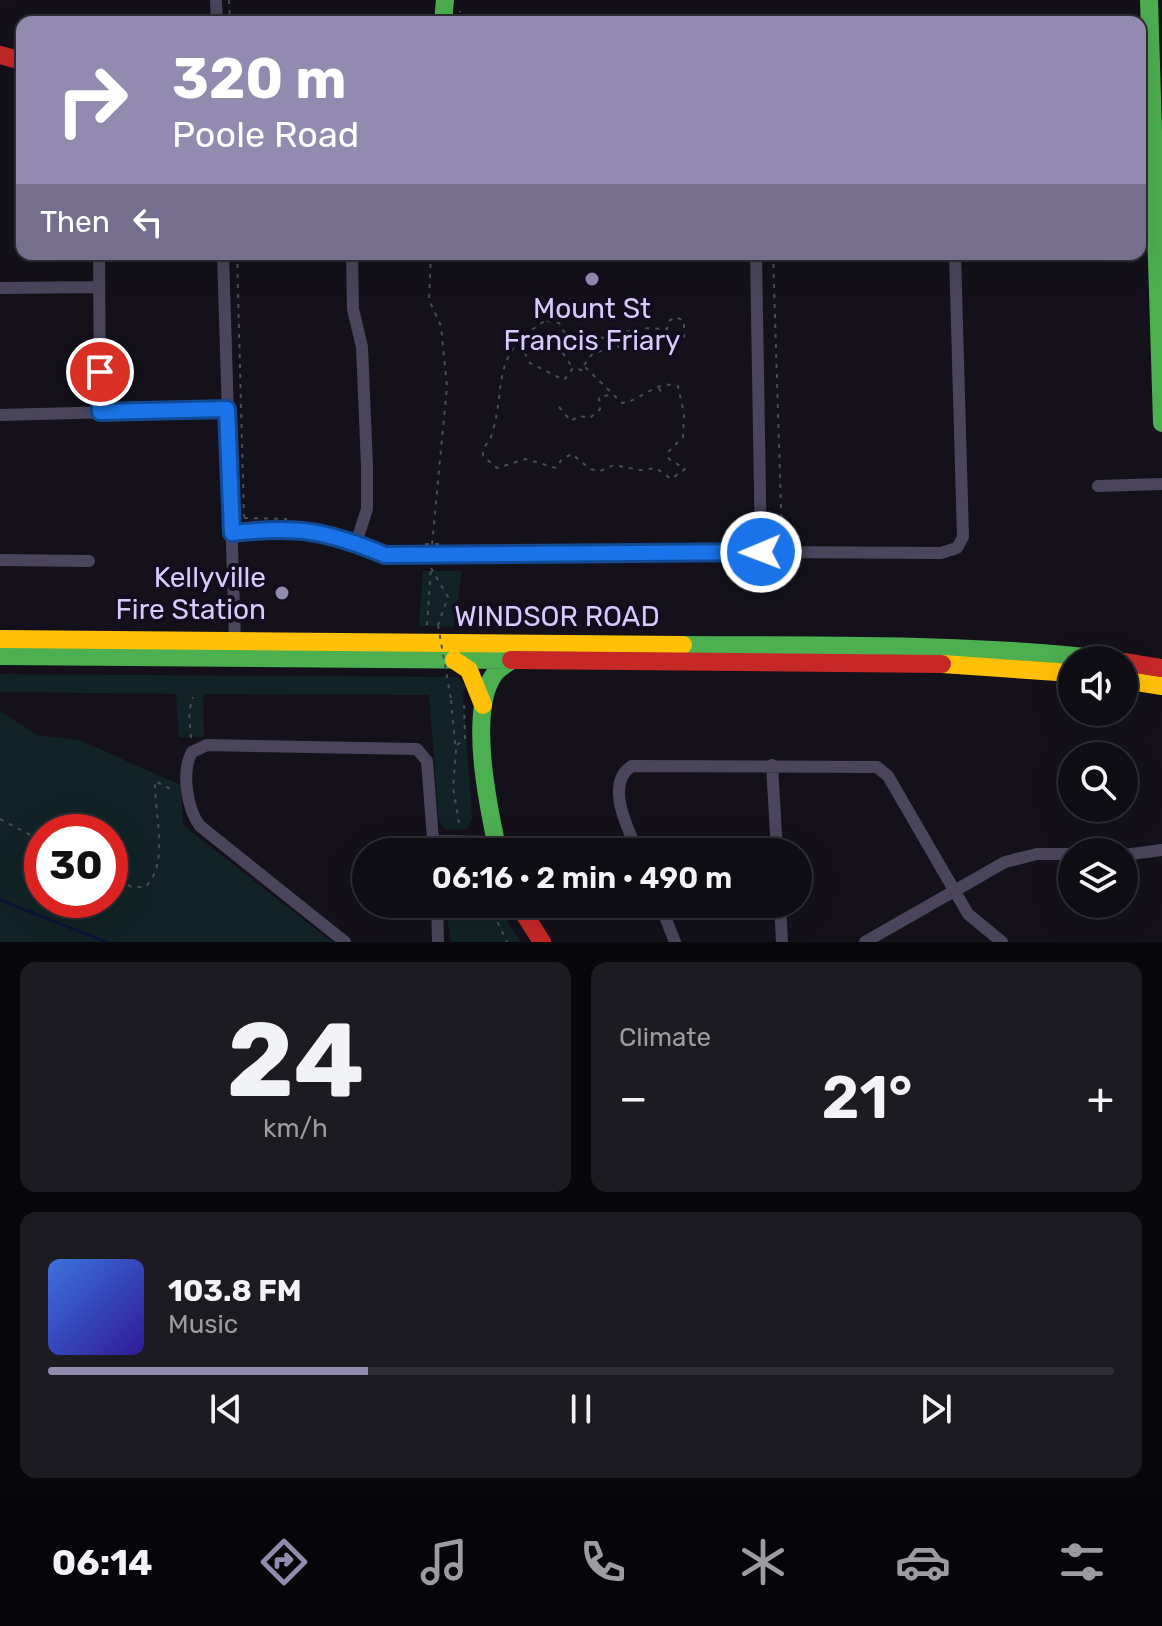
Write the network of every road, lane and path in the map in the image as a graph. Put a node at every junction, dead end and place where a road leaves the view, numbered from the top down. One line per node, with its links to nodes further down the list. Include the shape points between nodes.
1 (1149, 0): 2 (main road)
2 (1148, 230): 28 (main road)
3 (99, 260): 11 (street)
4 (223, 260): 25 (street)
5 (237, 260): 31 (path)
6 (352, 260): 33 (street, via 367,466 367,509)
7 (431, 260): 38 (path, via 429,300 441,326 447,386)
8 (756, 260): 35 (street)
9 (773, 260): 34 (path)
10 (955, 260): 35 (street, via 963,537 957,548 941,553)
11 (99, 287): 12 (street); 26 (street)
12 (0, 288)
13 (550, 300): 14 (path)
14 (545, 321): 16 (path, via 559,323); 18 (path)
15 (667, 329): 15 (path, via 676,317 684,321 684,341 668,345); 17 (path, via 631,330 621,333)
16 (564, 332): 17 (path); 20 (path, via 560,349)
17 (619, 340): 19 (path, via 618,347 593,353)
18 (520, 344): 20 (path, via 530,363 564,380); 21 (path, via 499,377 493,433 482,449 497,468 526,459 556,468 572,454 590,469 656,468 671,479 685,469 667,453 683,437 684,414 678,386)
19 (584, 366): 20 (path); 22 (path)
20 (573, 368)
21 (659, 387): 22 (path, via 628,403); 23 (path)
22 (610, 395): 24 (path, via 599,397 600,409 590,418 571,421)
23 (664, 397)
24 (559, 407)
25 (227, 409): 26 (street); 32 (street)
26 (100, 412): 27 (street)
27 (0, 415)
28 (1162, 423)
29 (1162, 484): 30 (street)
30 (1098, 486)
31 (244, 518)
32 (232, 533): 33 (street, via 313,531); 41 (street)
33 (356, 543): 38 (street, via 385,555)
34 (782, 548)
35 (761, 552): 38 (street)
36 (0, 560): 37 (street)
37 (89, 561)
38 (431, 562): 39 (path); 54 (path, bridge, via 448,597 438,622)
39 (427, 630)
40 (0, 639): 41 (main road, WINDSOR ROAD)
41 (235, 641): 43 (main road, WINDSOR ROAD, via 954,647)
42 (0, 656): 44 (main road, WINDSOR ROAD)
43 (1058, 656)
44 (454, 660): 45 (main road, WINDSOR ROAD); 53 (main road, via 472,675)
45 (512, 660): 48 (main road, WINDSOR ROAD, via 952,664); 53 (main road, via 490,679)
46 (1138, 664): 47 (main road)
47 (1162, 668)
48 (1058, 672)
49 (1138, 682): 50 (main road)
50 (1162, 686)
51 (193, 697): 55 (path, via 189,734)
52 (464, 699): 54 (path, via 465,739)
53 (483, 705): 62 (main road)
54 (456, 745): 60 (path, via 453,777)
55 (195, 749): 61 (street, via 417,749 427,761); 75 (street, via 187,765 196,821)
56 (772, 765): 63 (street, via 642,764 627,769 618,790); 64 (street); 69 (street, via 882,769)
57 (155, 781): 68 (path, via 157,873 145,887)
58 (0, 819): 59 (path)
59 (24, 832)
60 (460, 835)
61 (432, 838)
62 (495, 838)
63 (633, 838)
64 (776, 838)
65 (1162, 850): 66 (street)
66 (1138, 853)
67 (1058, 854): 69 (street, via 1005,862)
68 (128, 885)
69 (954, 891): 81 (street); 82 (street, via 973,920)
70 (437, 918): 76 (street)
71 (496, 918): 77 (path)
72 (527, 918): 78 (main road)
73 (666, 918): 79 (street)
74 (781, 918): 80 (street)
75 (345, 942)
76 (438, 942)
77 (507, 942)
78 (542, 942)
79 (675, 942)
80 (782, 942)
81 (865, 942)
82 (1002, 942)

